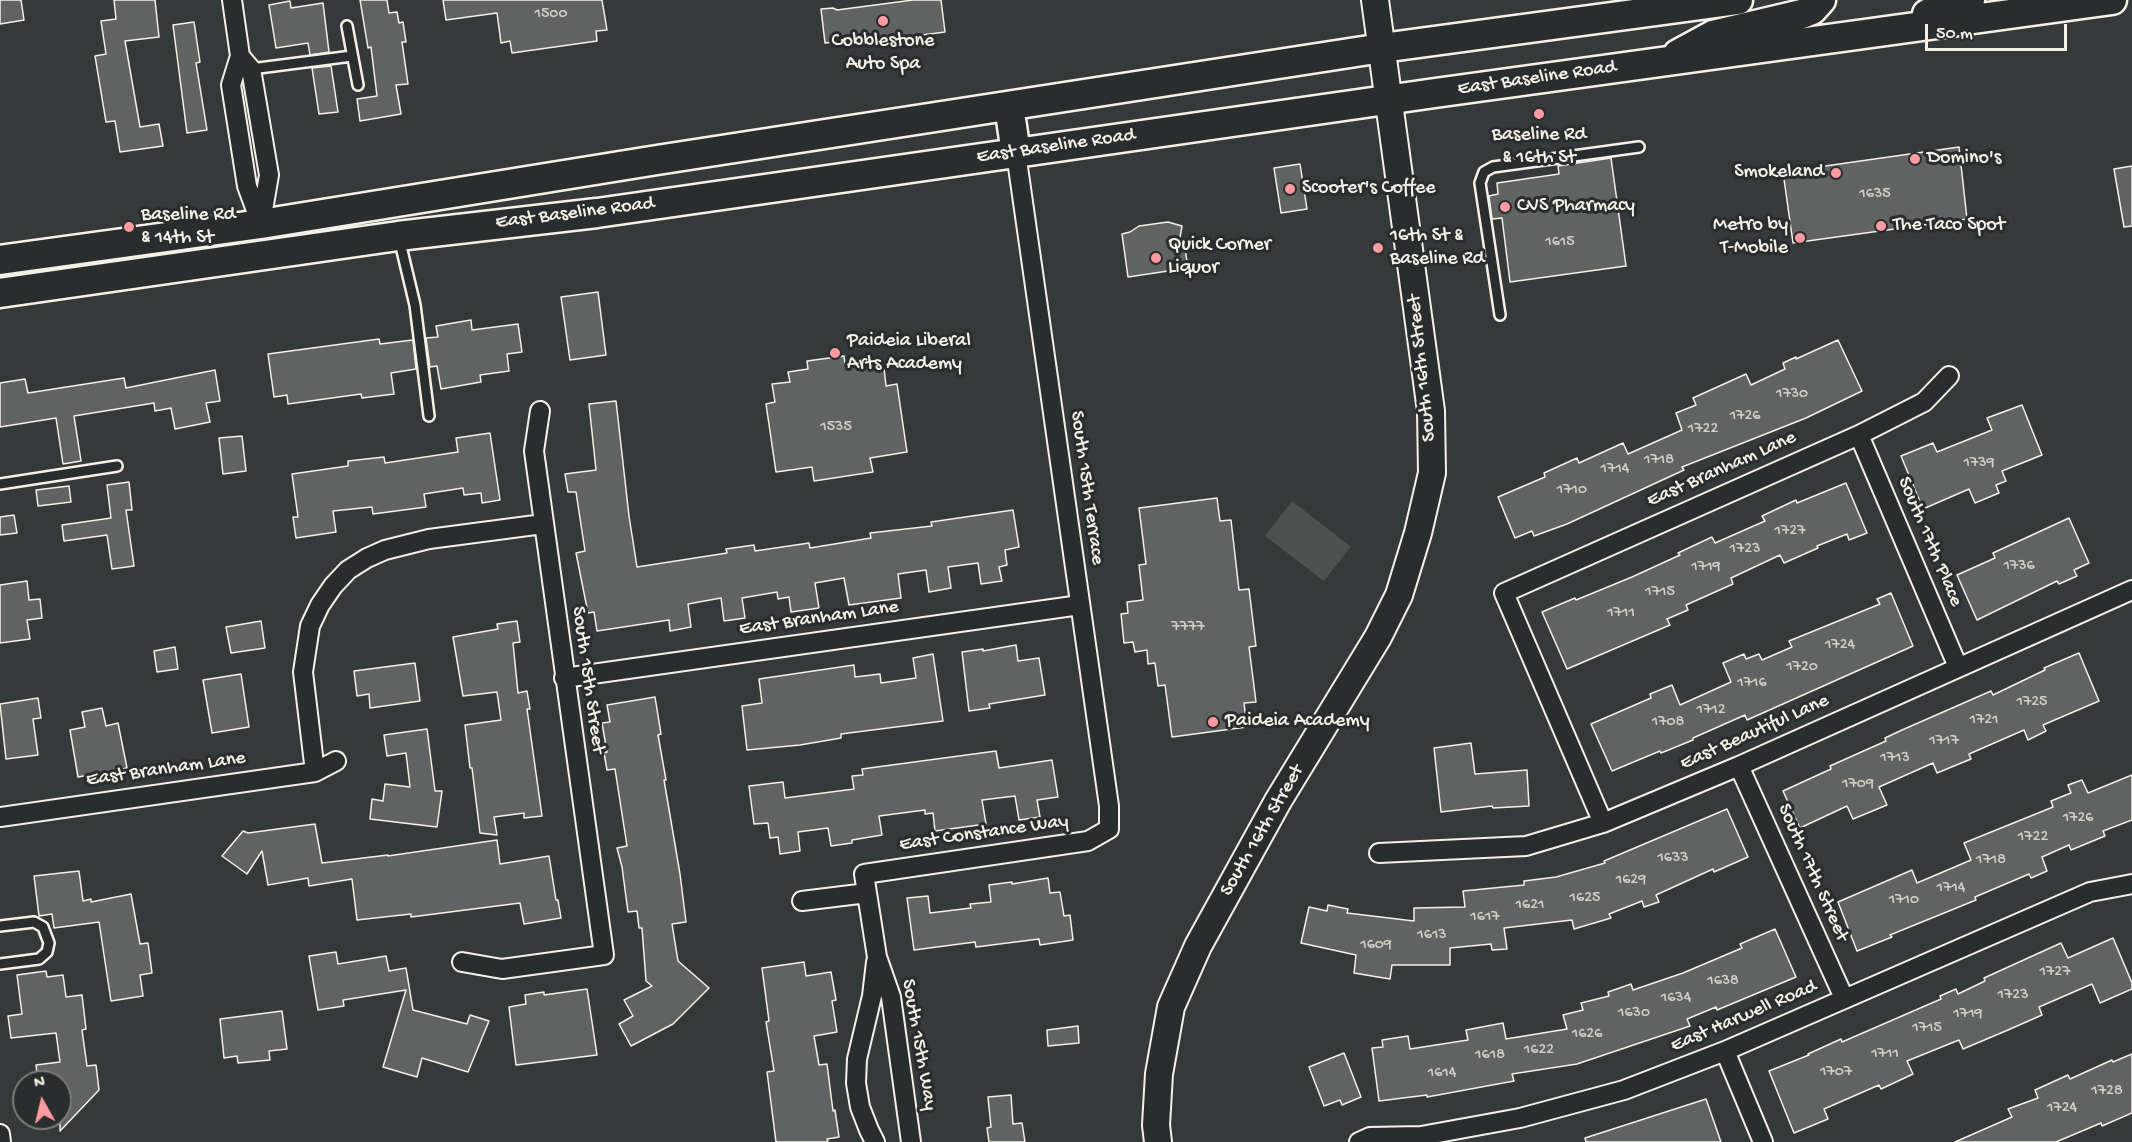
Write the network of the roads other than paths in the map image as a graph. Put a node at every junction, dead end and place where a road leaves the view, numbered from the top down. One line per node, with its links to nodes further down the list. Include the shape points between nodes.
1 (232, 0): 11 (street)
2 (1375, 0): 9 (main road, South 16th Street)
3 (1738, 0): 9 (main road, East Baseline Road)
4 (1821, 0): 12 (main road, via 1802,14 1713,35)
5 (1970, 0): 8 (main road, via 1944,5)
6 (2112, 0): 8 (main road, East Baseline Road)
7 (347, 26): 10 (lane)
8 (1899, 30): 12 (main road, East Baseline Road)
9 (1382, 48): 14 (main road, South 16th Street); 15 (main road, East Baseline Road)
10 (352, 56): 11 (lane); 13 (lane)
11 (245, 62): 16 (street); 17 (street, via 231,85)
12 (1663, 62): 14 (main road, East Baseline Road)
13 (358, 85)
14 (1389, 100): 19 (main road, East Baseline Road); 58 (main road, South 16th Street, via 1431,411 1432,473 1399,595 1378,638 1278,801 1203,936 1171,1007 1160,1074)
15 (1010, 106): 19 (main road); 20 (main road, East Baseline Road)
16 (260, 118): 17 (street); 20 (street, via 269,178)
17 (236, 122): 20 (street, via 247,186)
18 (1639, 147): 25 (lane, via 1493,167 1484,172 1480,183)
19 (1016, 153): 21 (main road, East Baseline Road, via 597,213); 34 (street, South 15th Terrace)
20 (261, 224): 22 (main road); 23 (main road, East Baseline Road)
21 (398, 236): 22 (main road, East Baseline Road); 28 (lane, via 415,305)
22 (266, 255): 24 (main road, East Baseline Road)
23 (0, 260)
24 (0, 293)
25 (1500, 315)
26 (1949, 376): 29 (street, East Branham Lane, via 1924,402)
27 (540, 411): 32 (street, South 15th Street, via 534,451)
28 (429, 416)
29 (1858, 435): 35 (street, South 17th Place); 41 (street, East Branham Lane, via 1504,593)
30 (117, 466): 31 (lane)
31 (0, 484)
32 (543, 524): 36 (street, South 15th Street); 39 (street, via 429,539 385,550 348,570 333,586 310,626 303,672)
33 (2132, 590): 35 (street, East Beautiful Lane)
34 (1080, 605): 36 (street, East Branham Lane); 42 (street, South 15th Terrace)
35 (1959, 667): 38 (street, East Beautiful Lane)
36 (564, 678): 50 (street, South 15th Street, via 604,955 502,969)
37 (336, 761): 39 (street, East Branham Lane)
38 (1739, 766): 41 (street, East Beautiful Lane); 52 (street, South 17th Street)
39 (315, 772): 40 (street, East Branham Lane)
40 (0, 817)
41 (1603, 823): 43 (street, East Beautiful Lane, via 1526,846)
42 (1109, 829): 44 (street, East Constance Way, via 1088,841)
43 (1379, 853)
44 (864, 874): 46 (street, South 15th Way)
45 (2132, 884): 52 (street, East Harwell Road, via 2090,892)
46 (867, 893): 47 (street); 49 (street, South 15th Way)
47 (801, 901)
48 (0, 927): 51 (lane, via 34,922 43,927 48,943 39,959)
49 (877, 957): 56 (street, South 15th Way, via 856,1059 860,1107); 57 (street, South 15th Way, via 891,997)
50 (462, 962)
51 (0, 964)
52 (1844, 998): 53 (street, East Harwell Road)
53 (1725, 1051): 59 (street, East Harwell Road, via 1624,1090 1520,1118 1420,1136 1370,1137); 60 (street)
54 (0, 1134): 55 (street)
55 (1, 1142)
56 (875, 1142)
57 (910, 1142)
58 (1158, 1142)
59 (1359, 1142)
60 (1763, 1142)

